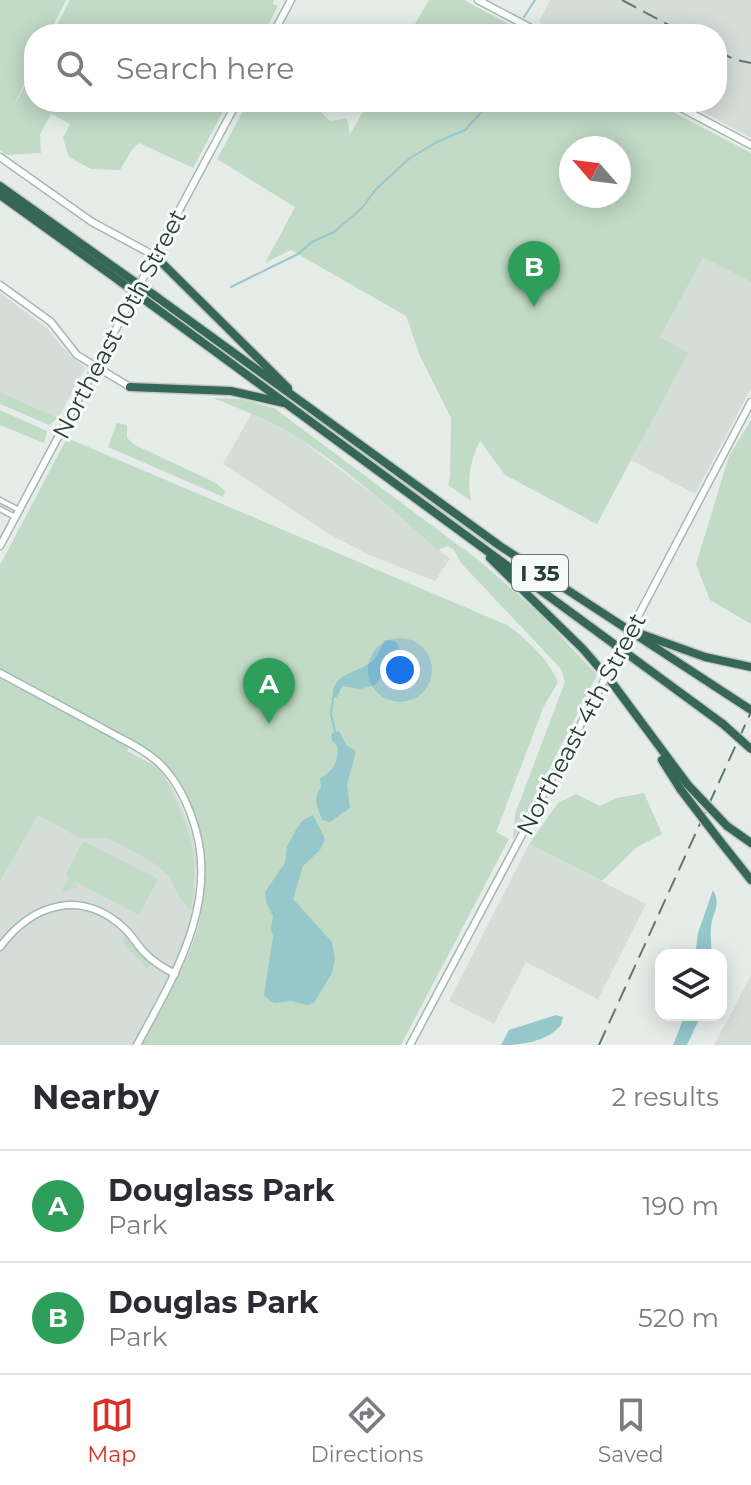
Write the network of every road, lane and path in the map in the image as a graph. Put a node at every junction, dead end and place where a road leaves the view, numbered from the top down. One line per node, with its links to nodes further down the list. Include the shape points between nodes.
1 (291, 0): 3 (street)
2 (478, 0): 4 (street)
3 (278, 24)
4 (523, 24)
5 (232, 112): 11 (street, Northeast 10th Street)
6 (689, 112): 7 (street)
7 (751, 145)
8 (0, 157): 11 (street, via 72,209)
9 (0, 186): 12 (highway, I 35)
10 (0, 195): 12 (highway, I 35)
11 (155, 256): 15 (street, Northeast 10th Street); 18 (highway)
12 (123, 279): 14 (highway, I 35, bridge)
13 (0, 285): 15 (street, via 51,322 70,348)
14 (152, 299): 18 (highway, I 35); 19 (highway, I 35)
15 (96, 367): 16 (street); 22 (street, Northeast 10th Street)
16 (130, 387): 19 (highway, via 231,391)
17 (751, 402): 36 (street, Northeast 4th Street, bridge)
18 (302, 403): 25 (highway, I 35)
19 (287, 404): 23 (highway, I 35)
20 (0, 500): 22 (street)
21 (0, 509): 22 (street)
22 (17, 514): 24 (street, Northeast 10th Street)
23 (466, 536): 29 (highway, I 35, bridge); 30 (highway, via 583,649)
24 (0, 546)
25 (623, 627): 26 (highway, via 705,657); 28 (highway, I 35)
26 (748, 666)
27 (0, 673): 34 (street, via 145,753 175,783 193,822 201,866 194,927)
28 (751, 710)
29 (751, 749)
30 (684, 788): 31 (highway, bridge); 32 (highway, bridge)
31 (751, 843)
32 (751, 880)
33 (0, 947): 34 (street, via 39,913 78,905 117,922 151,958)
34 (175, 974): 35 (street)
35 (137, 1045)
36 (410, 1045)

